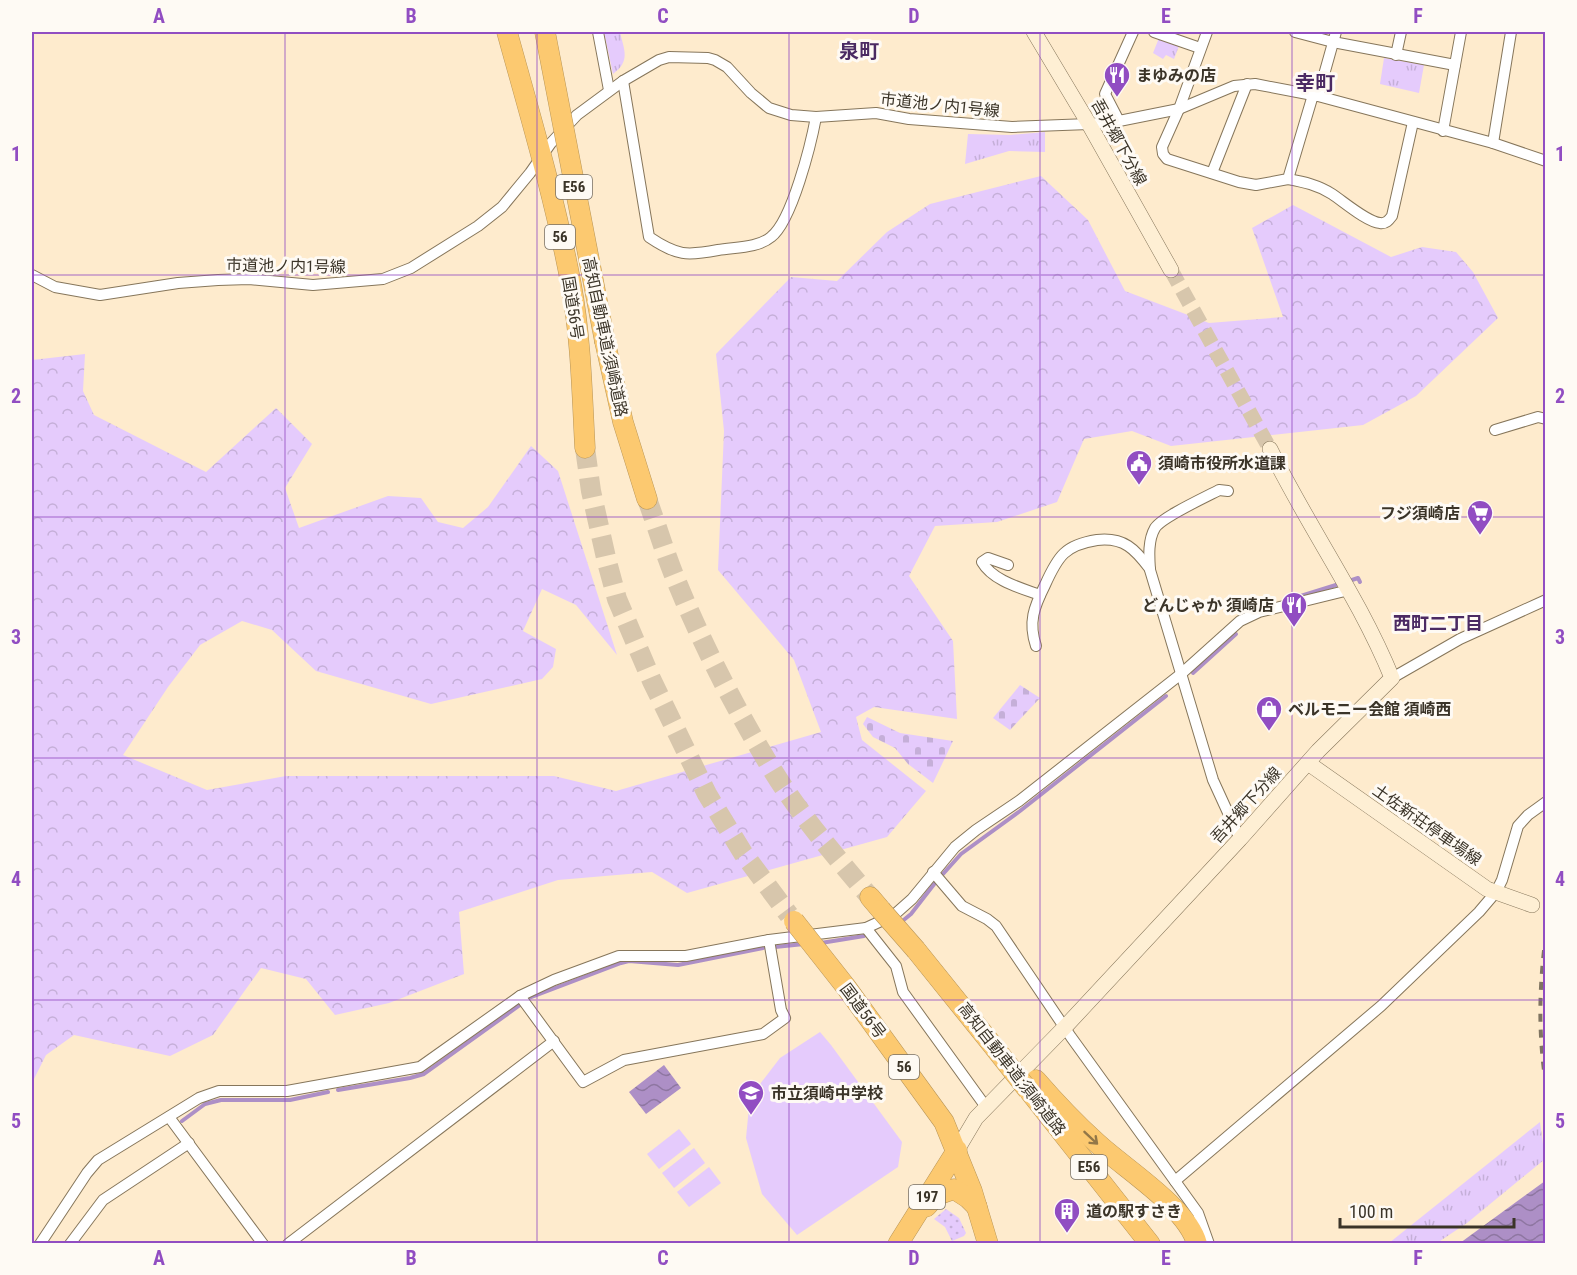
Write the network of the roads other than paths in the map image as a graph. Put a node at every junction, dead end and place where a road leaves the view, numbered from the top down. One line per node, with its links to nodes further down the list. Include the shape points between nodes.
1 (507, 32): 27 (highway, 国道56号 / 56)
2 (545, 32): 38 (highway, 高知自動車道;須崎道路 / E56, bridge, via 605,342 623,422)
3 (598, 32): 18 (street)
4 (1034, 32): 24 (main road, 吾井郷下分線)
5 (1133, 32): 22 (street, via 1105,94)
6 (1154, 32): 13 (street)
7 (1207, 32): 13 (street)
8 (1295, 32): 12 (street)
9 (1401, 32): 14 (street)
10 (1461, 32): 15 (street)
11 (1511, 32): 26 (street)
12 (1335, 37): 14 (street); 19 (street)
13 (1200, 48): 20 (street)
14 (1396, 55): 15 (street)
15 (1455, 65): 25 (street)
16 (623, 81): 18 (street, 市道池ノ内1号線); 21 (street, 市道池ノ内1号線, via 669,57 708,58 727,67 770,108 791,116); 21 (street, via 649,237 690,255 756,244 778,230 807,156)
17 (1246, 84): 19 (street); 20 (street, 市道池ノ内1号線); 29 (street)
18 (609, 90): 27 (street, 市道池ノ内1号線, via 578,115)
19 (1315, 96): 23 (street); 30 (street)
20 (1179, 109): 22 (street, 市道池ノ内1号線); 29 (street, via 1162,147 1163,154 1178,164)
21 (816, 117): 24 (street, 市道池ノ内1号線, via 876,113 1012,127)
22 (1119, 121): 24 (street, 市道池ノ内1号線)
23 (1413, 122): 25 (street); 30 (street, via 1392,216 1387,222 1365,216 1309,182)
24 (1089, 124): 31 (main road, 吾井郷下分線)
25 (1443, 131): 26 (street)
26 (1493, 143): 28 (street)
27 (541, 158): 32 (street, 市道池ノ内1号線, via 502,207 478,226 411,268 383,279 313,285 218,280 100,295 56,287); 35 (highway, 国道56号 / 56, via 571,284)
28 (1545, 161)
29 (1212, 173): 30 (street, via 1256,184)
30 (1288, 179)
31 (1171, 270)
32 (32, 275)
33 (1545, 419): 34 (street, via 1538,417)
34 (1495, 430)
35 (585, 448)
36 (1270, 449): 41 (main road)
37 (1228, 491): 40 (street, via 1219,490 1156,527 1149,551)
38 (647, 499)
39 (1008, 565): 42 (street, via 988,558 982,562 1005,581)
40 (1150, 570): 42 (street, via 1135,552 1116,540 1083,542 1061,556); 45 (street)
41 (1349, 590): 45 (street, via 1250,616); 46 (main road)
42 (1040, 595): 44 (street, via 1031,627)
43 (1545, 600): 46 (street, via 1460,639)
44 (1036, 646)
45 (1182, 674): 49 (street, via 1213,780); 50 (street, via 976,830)
46 (1392, 678): 47 (main road, 吾井郷下分線)
47 (1308, 762): 49 (main road, 吾井郷下分線); 51 (main road, 土佐新荘停車場線)
48 (1545, 802): 51 (street, via 1518,826)
49 (1240, 839): 58 (main road, 吾井郷下分線)
50 (933, 872): 55 (street, via 894,915); 58 (street, via 962,906 996,926)
51 (1496, 892): 53 (main road, 土佐新荘停車場線); 65 (street, via 1381,1006)
52 (875, 904): 60 (highway, bridge)
53 (1532, 905)
54 (791, 918): 64 (highway, 国道56号 / 56, bridge, via 933,1105)
55 (866, 928): 56 (street); 61 (street, via 896,966 903,992)
56 (769, 940): 57 (street, via 686,956 619,956); 59 (street, via 785,1018 763,1034 624,1060 583,1082)
57 (520, 996): 59 (street); 62 (street, via 420,1067 286,1091 219,1091)
58 (1065, 1027): 61 (main road, 吾井郷下分線); 65 (street)
59 (554, 1041): 71 (street)
60 (1032, 1085): 73 (highway, 高知自動車道;須崎道路 / E56); 74 (highway, one-way to 74, via 1179,1213)
61 (986, 1107): 64 (main road, 吾井郷下分線)
62 (169, 1117): 63 (street); 68 (street, via 98,1160)
63 (189, 1143): 69 (street, via 103,1200); 70 (street)
64 (957, 1150): 66 (highway, 国道56号 / 56); 67 (highway, 197)
65 (1175, 1181): 75 (street, via 1198,1213)
66 (977, 1207): 67 (highway, via 958,1191 943,1192 931,1200); 72 (highway, 国道56号 / 56)
67 (904, 1235)
68 (40, 1244)
69 (70, 1244)
70 (263, 1244)
71 (288, 1244)
72 (988, 1244)
73 (1150, 1244)
74 (1197, 1244)
75 (1209, 1244)

